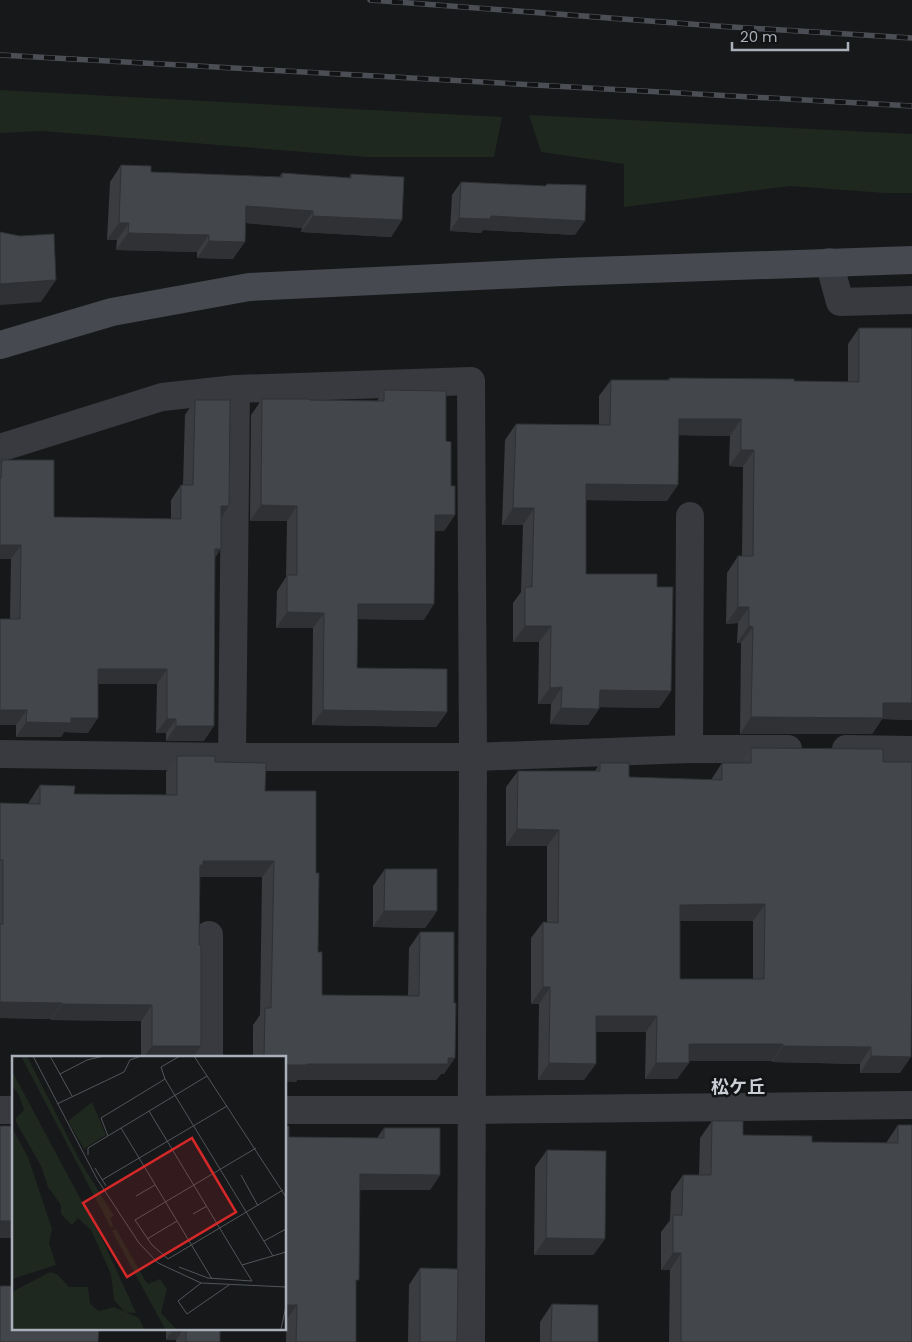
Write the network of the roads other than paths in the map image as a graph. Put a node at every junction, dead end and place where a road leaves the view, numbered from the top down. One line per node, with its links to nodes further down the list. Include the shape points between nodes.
1 (912, 260): 2 (street)
2 (829, 262): 3 (street, via 840,302); 4 (street, via 249,287 112,312)
3 (912, 300)
4 (0, 345)
5 (236, 389): 6 (street, via 162,397); 11 (street); 12 (street, via 471,381)
6 (0, 448)
7 (690, 516): 8 (street)
8 (689, 749): 9 (street); 12 (street)
9 (912, 750)
10 (0, 754): 11 (street)
11 (232, 757): 12 (street)
12 (473, 757): 17 (street)
13 (209, 935): 14 (street)
14 (209, 1056)
15 (912, 1105): 17 (street)
16 (286, 1110): 17 (street)
17 (472, 1110): 18 (street)
18 (471, 1342)

